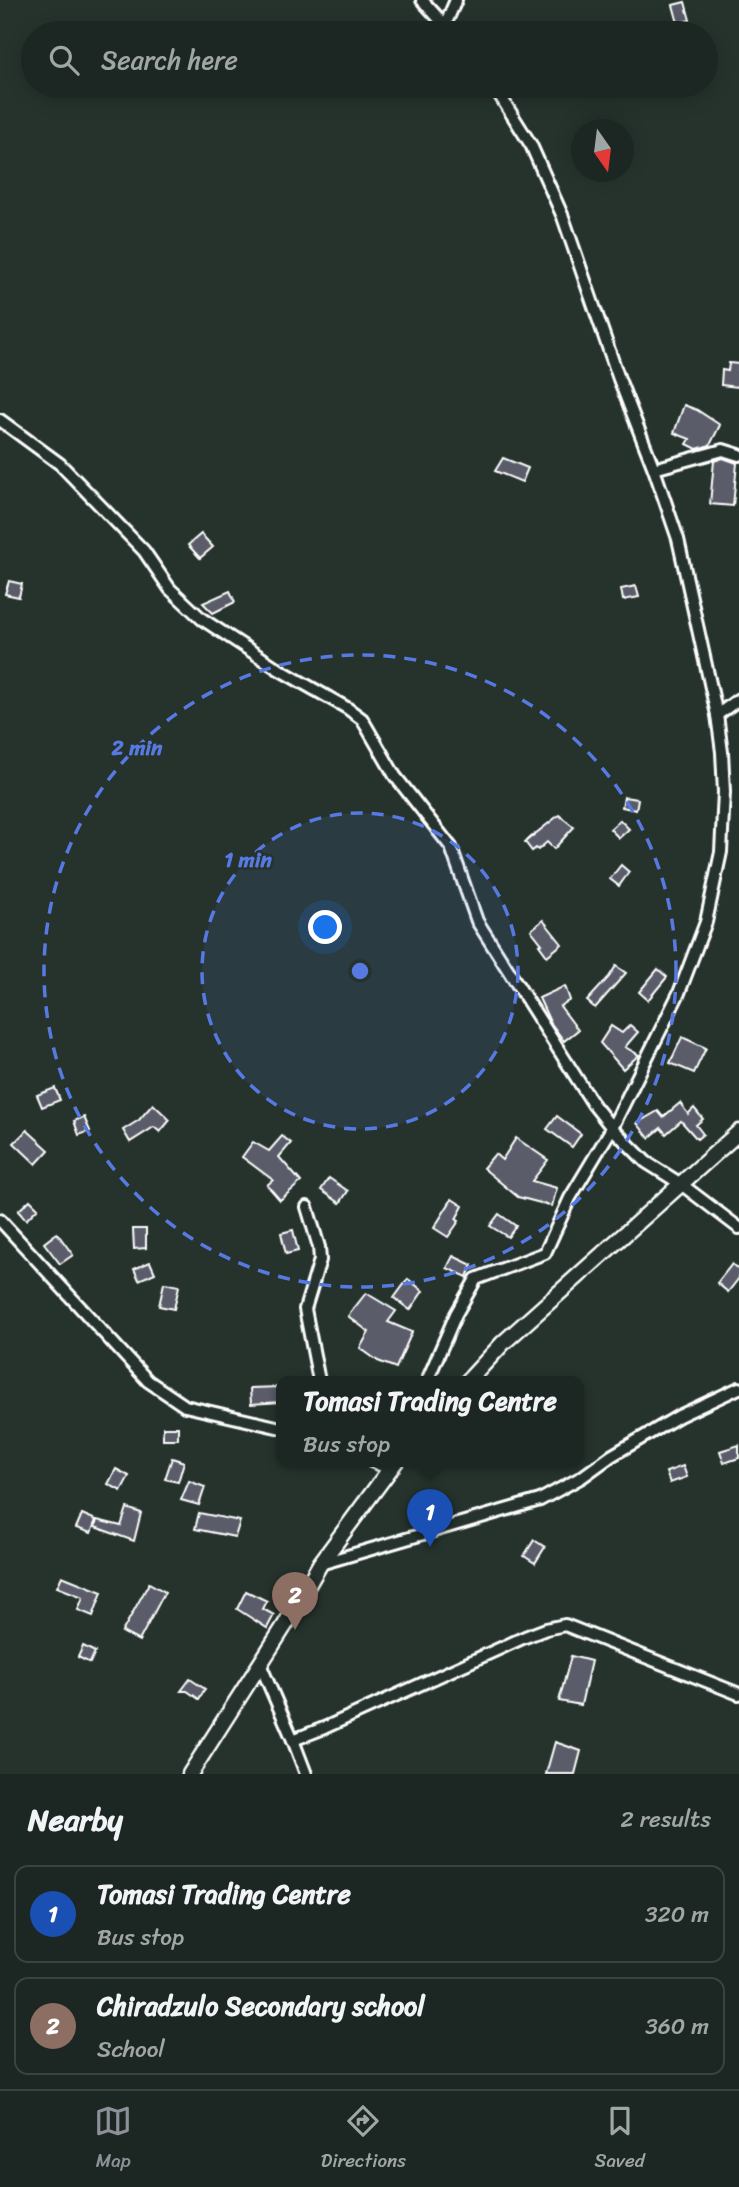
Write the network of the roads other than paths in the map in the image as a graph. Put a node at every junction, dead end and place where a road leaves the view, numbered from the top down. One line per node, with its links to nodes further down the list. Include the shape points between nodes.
1 (422, 0): 3 (street)
2 (456, 0): 4 (street)
3 (441, 21)
4 (450, 21)
5 (502, 98): 8 (street, via 531,145 563,217)
6 (0, 419): 11 (street, via 60,464 202,619 362,719 395,776 451,847 477,921 579,1084)
7 (739, 455): 8 (street, via 723,450)
8 (654, 469): 10 (street, via 678,539)
9 (739, 699): 10 (street)
10 (717, 715): 11 (street, via 724,792 721,852 706,922 679,993)
11 (612, 1128): 13 (street, via 646,1161); 18 (street, via 570,1198 545,1253 476,1279)
12 (739, 1132): 13 (main road)
13 (681, 1184): 16 (street); 19 (main road, via 503,1343)
14 (307, 1207): 17 (street, via 320,1260 305,1309)
15 (0, 1220): 21 (street, via 148,1381 185,1406)
16 (739, 1228)
17 (318, 1376)
18 (429, 1376)
19 (473, 1376)
20 (739, 1388): 23 (street, via 679,1416 540,1500)
21 (276, 1427)
22 (388, 1467): 23 (main road)
23 (320, 1564): 24 (main road)
24 (260, 1664): 26 (street); 27 (main road)
25 (739, 1694): 26 (street, via 565,1625 515,1641)
26 (293, 1740): 28 (street)
27 (190, 1774)
28 (306, 1774)

